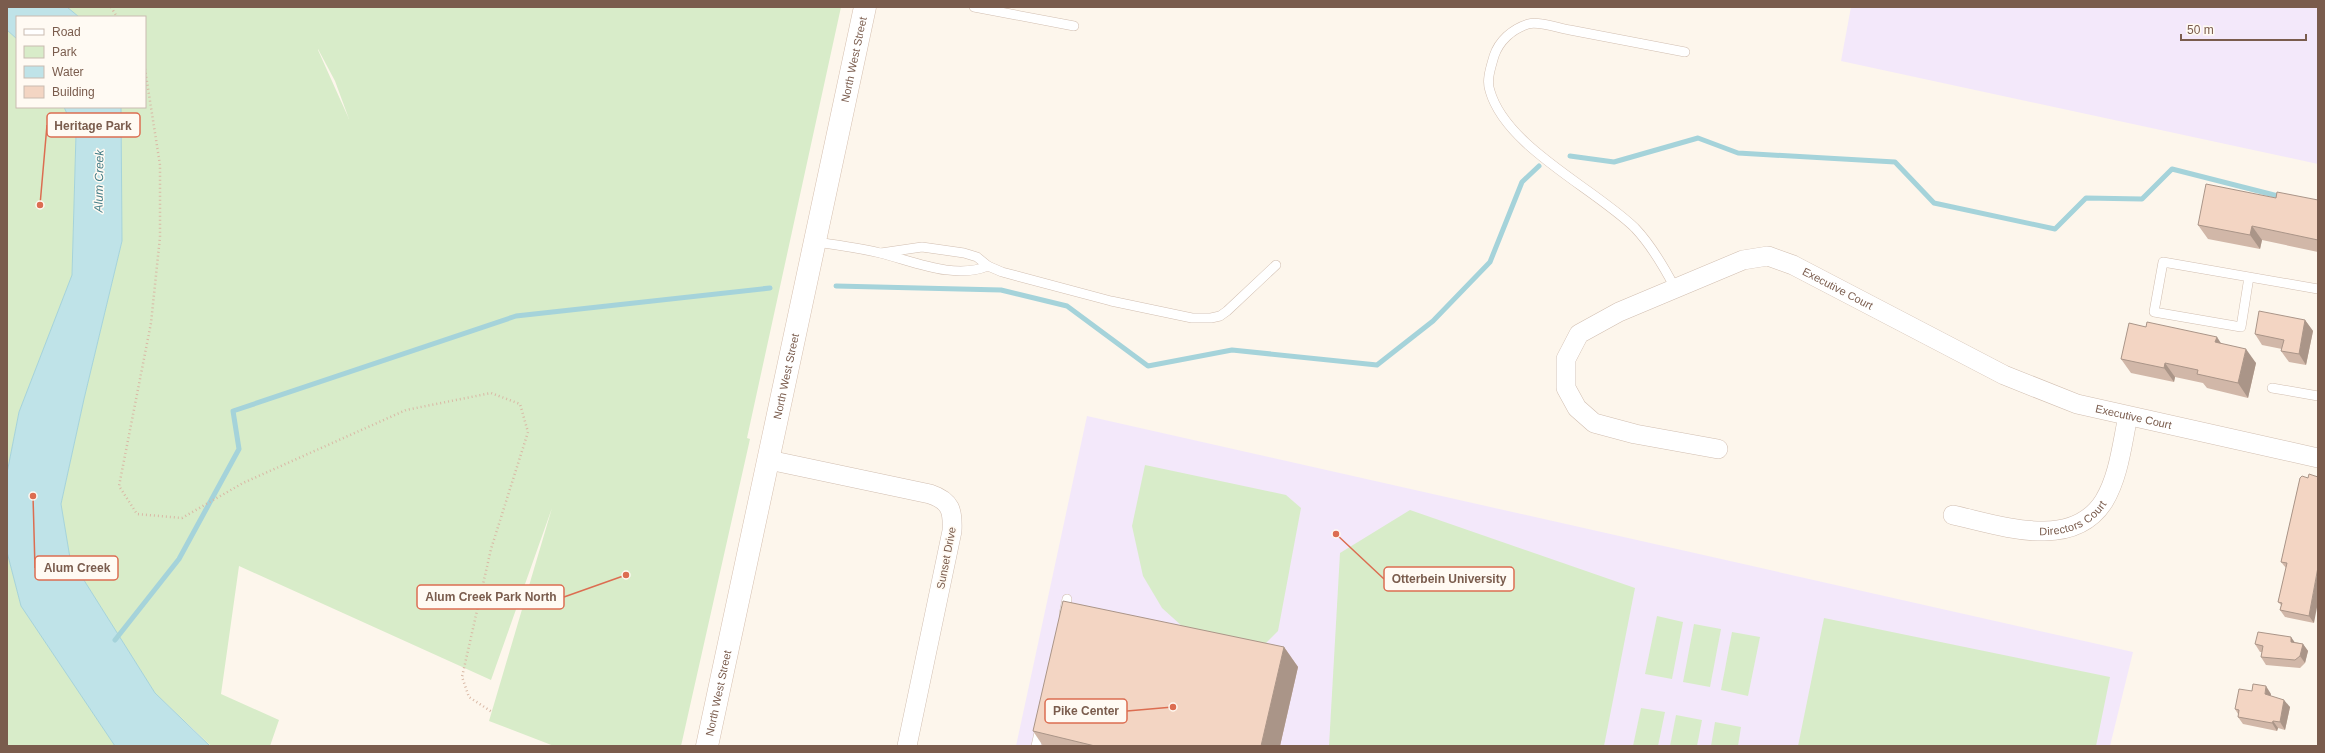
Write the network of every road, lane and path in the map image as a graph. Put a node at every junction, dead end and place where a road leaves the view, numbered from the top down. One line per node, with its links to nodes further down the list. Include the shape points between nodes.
1 (111, 7): 4 (path)
2 (866, 7): 8 (street, North West Street)
3 (974, 7): 5 (lane)
4 (116, 16)
5 (1074, 26)
6 (1685, 52): 13 (lane, via 1529,24 1503,38 1489,71 1489,90 1496,108 1508,125 1530,146 1607,203 1635,228 1661,262)
7 (146, 75): 24 (path, via 160,165 160,237 151,322 119,486 137,514 182,518 243,483 406,410 491,393 520,404 528,432 491,549 462,677 469,697)
8 (816, 242): 9 (lane); 20 (street, North West Street)
9 (881, 253): 11 (lane, via 915,264 951,270 976,271); 11 (lane, via 910,248 942,250 977,257)
10 (1276, 265): 11 (lane, via 1220,316 1198,318 1111,301)
11 (988, 266)
12 (2249, 277): 12 (lane, via 2164,262 2154,312 2241,327); 14 (lane)
13 (1675, 288): 17 (street, Executive Court, via 1743,260 1768,256 1793,265 2004,375 2077,404); 18 (street, Executive Court, via 1619,312 1579,334 1566,359 1566,388 1577,408 1594,423 1635,434)
14 (2318, 289)
15 (2272, 388): 16 (lane)
16 (2318, 396)
17 (2128, 416): 19 (street, Executive Court); 21 (street, Directors Court, via 2116,469 2103,501 2077,524 2056,532 2034,533)
18 (1718, 449)
19 (2318, 458)
20 (770, 460): 26 (street, North West Street); 27 (street, Sunset Drive, via 930,494 945,501 950,508 953,515 952,531)
21 (1953, 515)
22 (1067, 599): 23 (lane)
23 (1062, 622)
24 (492, 712)
25 (1043, 715): 28 (lane)
26 (708, 746)
27 (906, 746)
28 (1036, 746)

